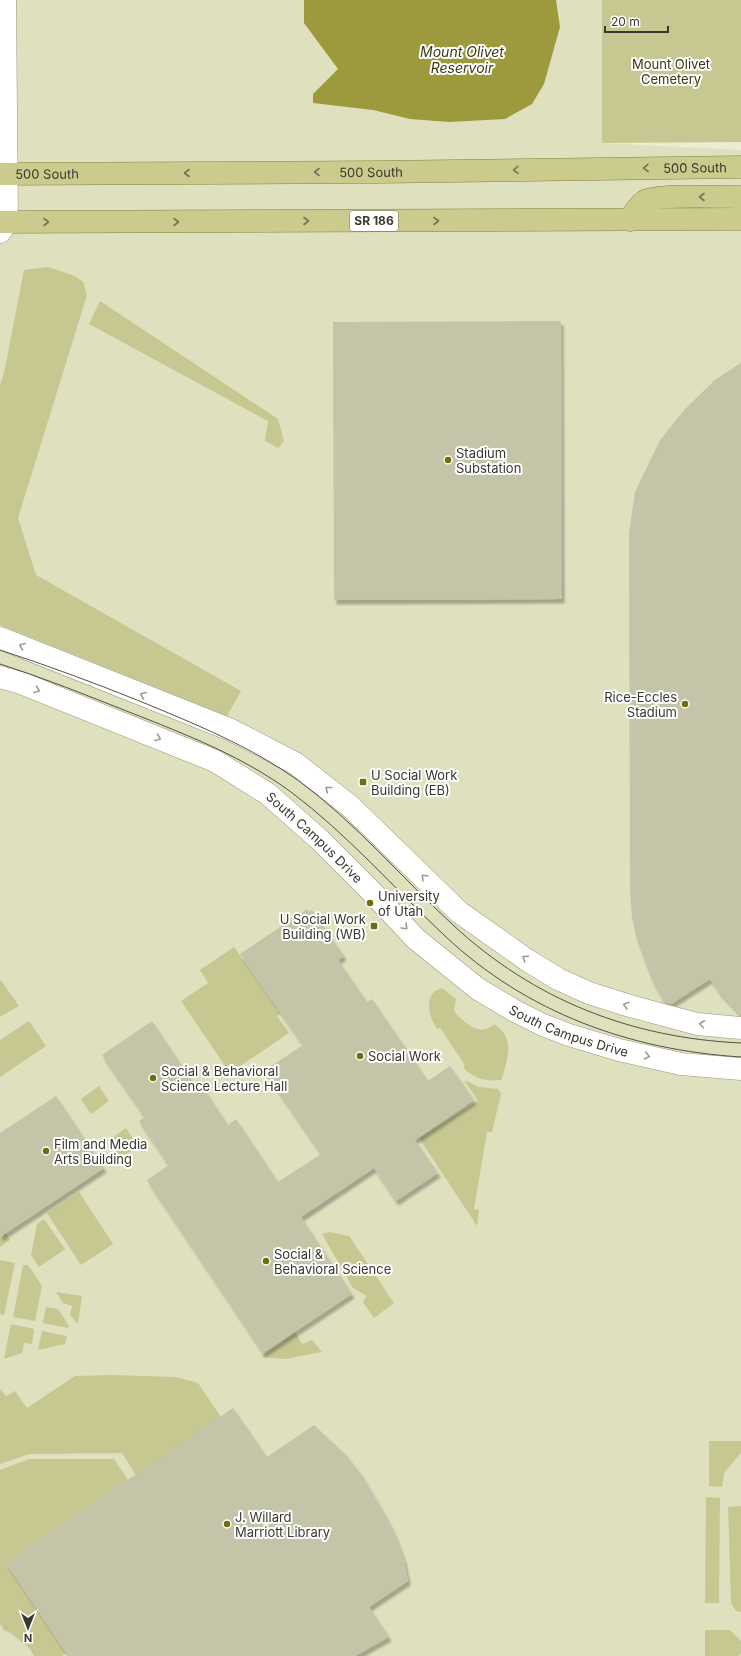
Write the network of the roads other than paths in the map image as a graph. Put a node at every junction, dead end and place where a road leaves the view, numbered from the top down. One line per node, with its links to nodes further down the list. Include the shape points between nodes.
1 (5, 0): 3 (street)
2 (741, 167): 3 (main road, 500 South, one-way to 3)
3 (3, 174): 7 (street)
4 (741, 197): 6 (main road, one-way to 6, via 663,197 646,200 635,210)
5 (741, 219): 6 (main road, SR 186)
6 (630, 220): 7 (main road, SR 186, one-way to 6)
7 (2, 226)
8 (0, 638): 10 (street, one-way to 8, via 697,1024 589,993 558,979 526,960 459,912 350,806 295,763 231,730)
9 (0, 677): 11 (street, South Campus Drive, one-way to 11, via 215,761 268,794 320,840 416,938 478,989 522,1014 569,1035 619,1050 681,1064)
10 (741, 1028)
11 (741, 1069)

